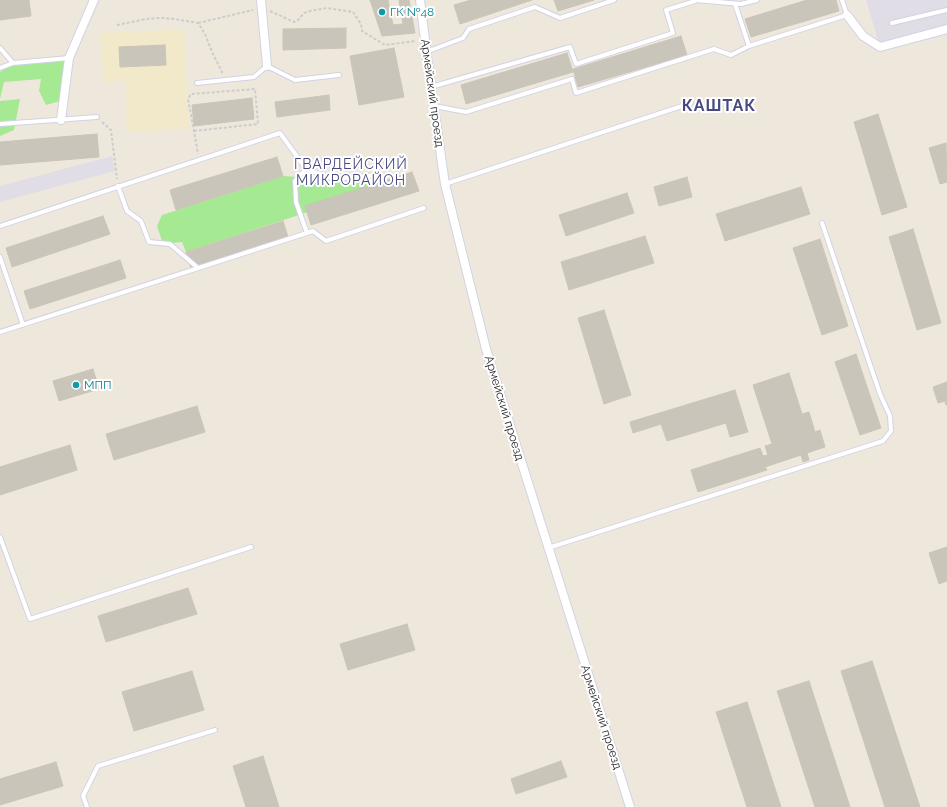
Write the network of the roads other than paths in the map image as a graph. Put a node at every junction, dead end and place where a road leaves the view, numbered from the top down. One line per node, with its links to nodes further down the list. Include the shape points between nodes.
1 (94, 0): 16 (street)
2 (420, 0): 15 (street, Армейский проезд)
3 (614, 0): 15 (lane, via 560,18 535,7 469,29 463,38)
4 (695, 0): 8 (lane); 22 (lane, via 666,10 673,33 576,64 570,46)
5 (757, 0): 8 (lane)
6 (842, 0): 10 (lane)
7 (262, 4): 18 (street)
8 (735, 4): 13 (lane)
9 (947, 10): 11 (lane)
10 (847, 15): 12 (street, via 863,36 880,47); 13 (lane)
11 (892, 23)
12 (947, 29)
13 (749, 46): 24 (lane, via 731,55 714,49 576,93 572,79 466,112)
14 (0, 48): 17 (lane)
15 (426, 52): 22 (street, Армейский проезд)
16 (69, 58): 17 (lane); 26 (street)
17 (12, 63): 19 (lane)
18 (268, 66): 20 (lane, via 295,80); 21 (lane, via 254,77)
19 (0, 68)
20 (339, 75)
21 (197, 83)
22 (431, 88): 24 (street, Армейский проезд)
23 (691, 103): 30 (lane)
24 (434, 106): 30 (street, Армейский проезд)
25 (97, 117): 26 (lane)
26 (61, 120): 27 (lane)
27 (0, 124)
28 (306, 170): 29 (lane, via 334,179); 31 (lane, via 280,133); 35 (lane, via 295,181 296,202)
29 (378, 175)
30 (445, 184): 42 (street, Армейский проезд, via 486,349)
31 (118, 186): 34 (lane); 37 (lane, via 127,211 141,221 149,242 170,244)
32 (424, 208): 35 (lane, via 326,241 313,231)
33 (822, 223): 42 (lane, via 880,394 890,416 891,431 883,441)
34 (0, 226)
35 (307, 233): 37 (lane)
36 (0, 257): 38 (lane)
37 (198, 268): 38 (lane)
38 (23, 324): 39 (lane)
39 (0, 332)
40 (0, 537): 41 (lane, via 30,619)
41 (251, 547)
42 (548, 548): 45 (street, Армейский проезд)
43 (215, 730): 44 (lane, via 98,766 83,796)
44 (87, 807)
45 (630, 807)

